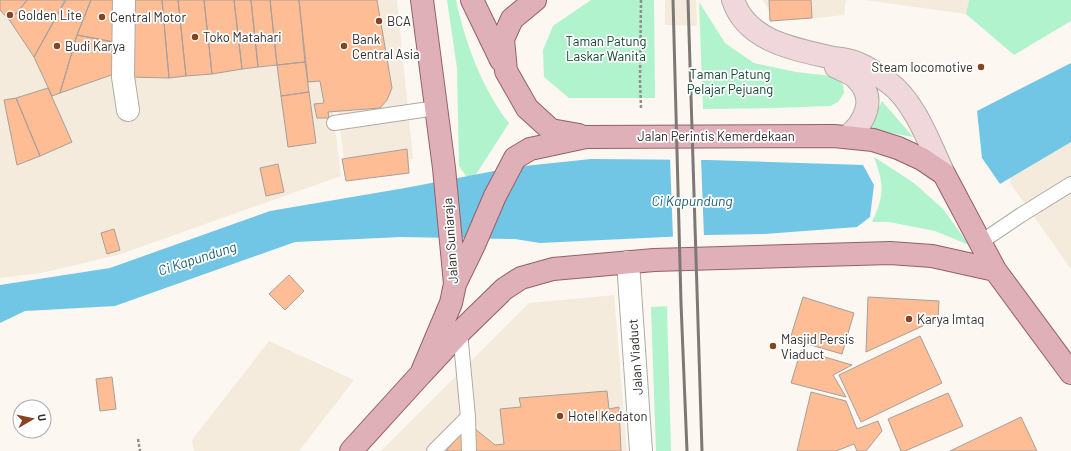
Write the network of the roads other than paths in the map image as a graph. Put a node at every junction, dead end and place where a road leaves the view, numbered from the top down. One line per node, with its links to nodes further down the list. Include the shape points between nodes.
1 (124, 0): 9 (street, via 123,77)
2 (422, 0): 8 (main road, Jalan Suniaraja)
3 (472, 0): 7 (main road)
4 (535, 0): 7 (main road, via 512,19 503,39)
5 (734, 0): 6 (main road, via 737,10 752,29 773,42)
6 (806, 52): 12 (main road, via 856,78 862,85 867,98 866,112 863,121); 13 (main road, via 859,63 889,82 910,105)
7 (506, 71): 11 (main road, via 527,108 552,130)
8 (436, 108): 10 (lane); 18 (main road, Jalan Suniaraja)
9 (128, 110)
10 (334, 122)
11 (586, 137): 12 (main road, Jalan Perintis Kemerdekaan); 18 (main road, Jalan Perintis Kemerdekaan, via 530,149 515,158)
12 (847, 137): 13 (main road, Jalan Perintis Kemerdekaan, via 873,140 898,148 922,159)
13 (944, 174): 15 (main road, Jalan Perintis Kemerdekaan)
14 (1071, 184): 15 (lane)
15 (981, 242): 17 (main road, Jalan Perintis Kemerdekaan)
16 (628, 262): 17 (main road, via 890,252 932,256); 19 (main road, via 553,269 521,278 504,289); 26 (street, Jalan Viaduct)
17 (995, 270): 21 (main road, Jalan Perintis Kemerdekaan)
18 (455, 284): 20 (main road, Jalan Suniaraja, via 451,303)
19 (460, 332): 20 (main road); 22 (lane)
20 (421, 374): 23 (main road, Jalan Suniaraja)
21 (1071, 374)
22 (468, 417): 24 (lane); 25 (lane)
23 (351, 451)
24 (434, 451)
25 (469, 451)
26 (641, 451)

